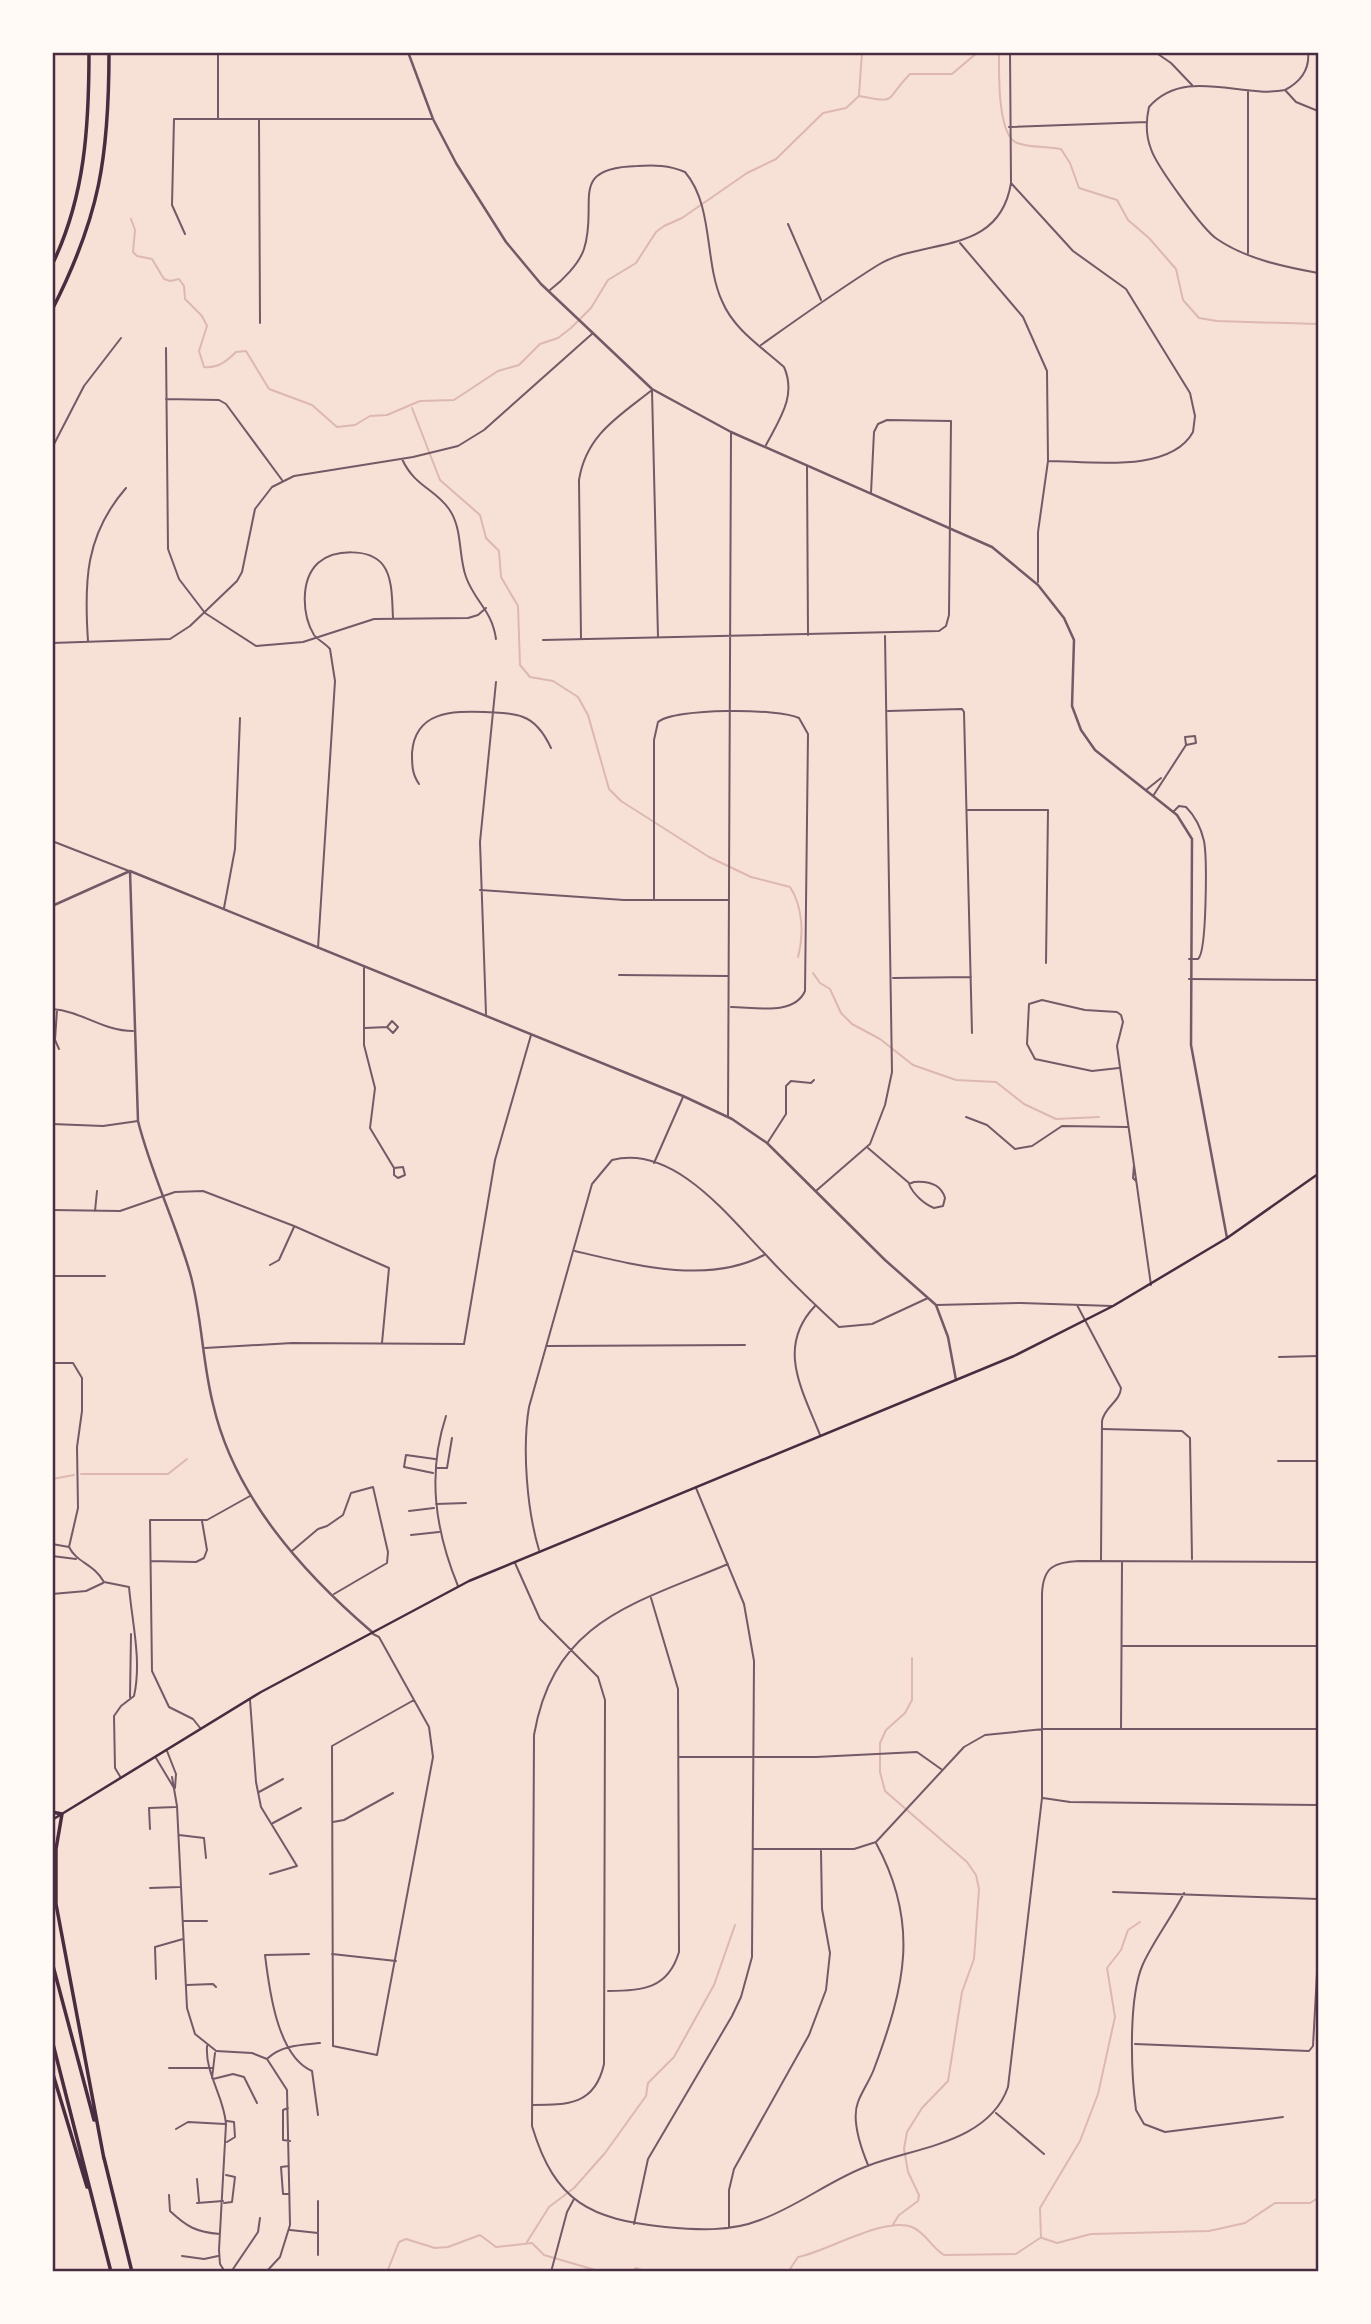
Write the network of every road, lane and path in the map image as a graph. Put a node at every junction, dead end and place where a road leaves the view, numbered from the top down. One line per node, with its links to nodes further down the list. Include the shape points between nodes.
1 (89, 52): 22 (highway, via 83,169)
2 (109, 52): 26 (highway, via 109,117 102,177 85,237)
3 (218, 52): 13 (street)
4 (408, 52): 12 (street)
5 (1010, 52): 16 (street)
6 (1154, 52): 8 (street)
7 (1308, 52): 10 (street, via 1305,73)
8 (1192, 86): 9 (street); 15 (street, via 1152,104)
9 (1248, 89): 10 (street); 21 (street)
10 (1285, 90): 11 (street, via 1296,102)
11 (1318, 111)
12 (433, 118): 14 (street); 24 (street, via 506,242)
13 (218, 119): 14 (street); 19 (street, via 174,119 172,205)
14 (259, 119): 27 (street)
15 (1148, 122): 16 (street); 21 (street, via 1152,154 1194,212 1214,238)
16 (1009, 127): 17 (street)
17 (1010, 183): 20 (street, via 999,215); 38 (street, via 1073,251 1126,289 1190,393 1194,408 1191,436 1166,457)
18 (788, 224): 25 (street)
19 (185, 234)
20 (960, 242): 25 (street, via 897,256); 38 (street, via 1015,306 1044,358)
21 (1248, 254): 23 (street)
22 (52, 265)
23 (1318, 273)
24 (549, 291): 28 (street); 30 (street, via 585,247 588,198 596,177 609,167 677,168 690,178 698,197 723,304 736,324)
25 (822, 302): 30 (street)
26 (52, 310)
27 (260, 323)
28 (593, 333): 32 (street); 37 (street, via 471,440)
29 (121, 338): 36 (street, via 84,386)
30 (760, 345): 35 (street, via 785,368 790,386 786,406)
31 (166, 348): 33 (street)
32 (652, 389): 34 (street); 53 (street); 55 (street, via 589,444 584,456 579,480)
33 (166, 399): 40 (street, via 226,404); 46 (street, via 168,549 178,579)
34 (731, 432): 35 (street); 50 (street)
35 (765, 446): 39 (street)
36 (52, 448)
37 (401, 458): 40 (street); 45 (street, via 415,481 448,507 455,519 467,580)
38 (1048, 461): 44 (street, via 1038,532)
39 (807, 465): 42 (street); 49 (street)
40 (283, 481): 46 (street, via 263,496 255,509 237,581)
41 (126, 488): 57 (street, via 113,502 89,553)
42 (872, 494): 43 (street); 43 (street, via 878,425 887,420 951,421)
43 (950, 527): 44 (street, via 992,547); 48 (street, via 946,626 935,633)
44 (1038, 585): 67 (street, via 1064,618 1074,640 1072,706 1081,730 1096,750)
45 (486, 608): 47 (street, via 468,618); 52 (street)
46 (205, 613): 51 (street, via 256,646); 57 (street, via 170,639)
47 (393, 619): 51 (street, via 366,621); 51 (street, via 390,586 381,563 366,553 332,556 318,563 307,586 307,618)
48 (885, 635): 49 (street); 59 (street)
49 (808, 636): 50 (street)
50 (731, 637): 53 (street); 61 (street)
51 (316, 638): 78 (street, via 330,649 335,681)
52 (496, 639)
53 (658, 639): 55 (street)
54 (543, 640): 55 (street)
55 (581, 640)
56 (52, 643): 57 (street)
57 (88, 643)
58 (496, 682): 60 (street)
59 (887, 711): 69 (street, via 962,709); 85 (street)
60 (494, 712): 64 (street, via 529,720); 66 (street, via 435,716 415,735 413,774); 73 (street, via 480,842)
61 (730, 712): 74 (street, via 674,713 664,716 655,728); 75 (street); 88 (street, via 792,714 804,723 808,734 805,991 791,1006)
62 (240, 718): 77 (street, via 236,849)
63 (1186, 745): 65 (street)
64 (551, 748)
65 (1162, 778): 67 (street); 68 (street)
66 (419, 784)
67 (1146, 790): 68 (street)
68 (1153, 796): 70 (street)
69 (967, 810): 80 (street, via 1048,810); 84 (street)
70 (1173, 812): 79 (street, via 1192,839); 79 (street, via 1186,807 1204,842 1203,952 1198,959)
71 (52, 841): 72 (street)
72 (130, 871): 76 (street); 77 (street); 94 (street)
73 (480, 890): 74 (street); 91 (street)
74 (654, 899): 75 (street)
75 (730, 900): 83 (street)
76 (52, 906)
77 (224, 909): 78 (street)
78 (318, 947): 81 (street)
79 (1189, 959): 86 (street)
80 (1046, 963)
81 (364, 967): 91 (street); 93 (street)
82 (619, 975): 83 (street)
83 (729, 976): 88 (street)
84 (971, 977): 85 (street); 95 (street)
85 (892, 978): 107 (street, via 892,1072 885,1105)
86 (1189, 979): 87 (street); 118 (street, via 1191,1045)
87 (1318, 980)
88 (730, 1007): 101 (street)
89 (52, 1009): 90 (street)
90 (57, 1009): 94 (street, via 71,1010 104,1028); 97 (street, via 55,1040)
91 (486, 1015): 96 (street)
92 (387, 1027): 93 (street)
93 (365, 1028): 109 (street, via 375,1088 370,1128)
94 (133, 1031): 103 (street)
95 (972, 1033)
96 (531, 1035): 100 (street); 131 (street, via 495,1160 464,1343)
97 (59, 1049)
98 (1119, 1068): 98 (street, via 1092,1071 1035,1059 1027,1044 1029,1004 1042,1000 1120,1013); 105 (street)
99 (814, 1080): 106 (street, via 791,1081 786,1086 785,1116)
100 (683, 1096): 101 (street); 108 (street)
101 (728, 1117): 106 (street)
102 (967, 1117): 105 (street, via 987,1125 1015,1149 1032,1146 1068,1125)
103 (138, 1121): 104 (street, via 103,1126); 114 (street)
104 (52, 1124)
105 (1128, 1127): 124 (street)
106 (767, 1143): 113 (street)
107 (867, 1148): 111 (street); 113 (street)
108 (654, 1163): 119 (street, via 625,1156 600,1171 592,1184); 120 (street, via 707,1194)
109 (394, 1168)
110 (1318, 1174): 118 (main road)
111 (909, 1184): 111 (street, via 925,1181 933,1185 943,1193 943,1206 929,1206)
112 (97, 1191): 116 (street)
113 (816, 1191): 125 (street)
114 (162, 1195): 116 (street, via 120,1211); 117 (street, via 203,1191); 134 (street, via 190,1273)
115 (52, 1210): 116 (street)
116 (94, 1212)
117 (294, 1226): 121 (street, via 279,1260); 131 (street, via 389,1268)
118 (1227, 1238): 124 (main road)
119 (574, 1250): 120 (street, via 646,1267 719,1269 743,1266); 133 (street)
120 (765, 1254): 128 (street)
121 (270, 1265)
122 (52, 1276): 123 (street)
123 (104, 1276)
124 (1151, 1285): 129 (main road)
125 (929, 1298): 126 (street); 128 (street, via 872,1324 852,1328 839,1327)
126 (936, 1305): 127 (street); 138 (street)
127 (1077, 1305): 129 (street); 130 (street)
128 (816, 1306): 141 (street, via 800,1324 793,1353)
129 (1113, 1306): 130 (main road)
130 (1086, 1320): 138 (main road); 140 (street, via 1121,1388 1119,1398 1104,1413)
131 (382, 1344): 134 (street)
132 (745, 1345): 133 (street)
133 (546, 1346): 159 (street, via 525,1438)
134 (204, 1348): 149 (street, via 221,1437)
135 (1318, 1356): 136 (street)
136 (1279, 1357)
137 (52, 1363): 157 (street, via 73,1363 82,1378 78,1508)
138 (956, 1380): 141 (main road)
139 (446, 1416): 143 (street)
140 (1102, 1429): 163 (street); 164 (street, via 1182,1431 1191,1438)
141 (820, 1434): 148 (main road)
142 (452, 1438): 146 (street, via 447,1468)
143 (436, 1460): 146 (street); 147 (street, via 406,1455 404,1467)
144 (1278, 1461): 145 (street)
145 (1318, 1461)
146 (435, 1468): 147 (street)
147 (434, 1474): 151 (street)
148 (696, 1487): 159 (main road); 168 (street)
149 (251, 1496): 153 (street); 158 (street)
150 (466, 1503): 151 (street)
151 (435, 1506): 152 (street); 154 (street)
152 (409, 1511)
153 (202, 1520): 162 (street, via 150,1520); 162 (street, via 204,1558 196,1562)
154 (440, 1532): 155 (street); 170 (street)
155 (411, 1535)
156 (52, 1544): 157 (street)
157 (69, 1547): 161 (street)
158 (292, 1551): 172 (street); 172 (street, via 317,1529 343,1515 351,1493 373,1487 387,1563)
159 (539, 1552): 165 (main road)
160 (52, 1556): 161 (street)
161 (77, 1559): 169 (street, via 89,1563)
162 (150, 1561): 184 (street, via 152,1671 169,1707 193,1719)
163 (1101, 1561): 166 (street); 182 (street, via 1057,1563 1045,1572)
164 (1192, 1561): 166 (street); 167 (street)
165 (515, 1562): 170 (main road); 178 (street, via 540,1619)
166 (1122, 1562): 176 (street)
167 (1318, 1562)
168 (728, 1564): 173 (street); 188 (street, via 752,1640)
169 (103, 1582): 171 (street, via 86,1591); 174 (street, via 129,1587)
170 (458, 1587): 175 (main road)
171 (52, 1594)
172 (333, 1595): 175 (street)
173 (650, 1597): 178 (street, via 610,1615); 187 (street, via 678,1689)
174 (133, 1632): 179 (street); 179 (street, via 136,1685)
175 (372, 1632): 180 (main road); 181 (street)
176 (1122, 1646): 177 (street); 185 (street)
177 (1318, 1646)
178 (569, 1650): 233 (street, via 598,1678 605,1700); 247 (street, via 544,1689 534,1735)
179 (130, 1699): 194 (street, via 114,1716 115,1768)
180 (250, 1699): 184 (main road); 197 (street)
181 (414, 1700): 206 (street, via 332,1746); 228 (street, via 429,1727 433,1757)
182 (1044, 1729): 185 (street); 190 (street, via 985,1735 964,1747); 199 (street)
183 (1318, 1729): 185 (street)
184 (201, 1730): 186 (main road)
185 (1121, 1731)
186 (167, 1751): 189 (main road); 191 (street)
187 (680, 1757): 188 (street); 233 (street, via 676,1964 666,1979 647,1990)
188 (754, 1757): 190 (street, via 917,1752); 213 (street)
189 (156, 1758): 192 (street); 194 (main road)
190 (942, 1770): 212 (street)
191 (176, 1774): 193 (street); 196 (street)
192 (168, 1776): 193 (street); 196 (street)
193 (172, 1777): 196 (street)
194 (122, 1779): 204 (main road)
195 (282, 1779): 197 (street)
196 (175, 1789): 201 (street)
197 (258, 1793): 207 (street)
198 (393, 1793): 206 (street)
199 (1042, 1798): 200 (street); 249 (street, via 1008,2087)
200 (1318, 1805)
201 (177, 1807): 208 (street, via 149,1808); 210 (street)
202 (301, 1808): 207 (street)
203 (52, 1811): 204 (highway)
204 (62, 1814): 205 (main road); 211 (highway)
205 (52, 1820)
206 (332, 1823): 226 (street)
207 (272, 1824): 216 (street, via 297,1866)
208 (150, 1829)
209 (52, 1833): 211 (highway)
210 (178, 1835): 215 (street, via 204,1838); 217 (street)
211 (57, 1842): 257 (highway, via 56,1904)
212 (876, 1842): 214 (street, via 854,1849); 259 (street, via 900,1897 904,1965 874,2071 856,2108 860,2144)
213 (754, 1849): 214 (street); 268 (street, via 752,1957 745,1984 732,2016 648,2159)
214 (821, 1850): 269 (street, via 822,1909 830,1953 825,1990 809,2035 734,2169)
215 (206, 1858)
216 (270, 1874)
217 (181, 1887): 218 (street); 223 (street)
218 (150, 1888)
219 (1113, 1892): 220 (street)
220 (1184, 1893): 221 (street); 236 (street, via 1138,1980)
221 (1318, 1899)
222 (207, 1921): 223 (street)
223 (183, 1922): 224 (street)
224 (184, 1939): 230 (street, via 155,1947); 231 (street)
225 (309, 1954): 238 (street, via 265,1955 270,1993)
226 (331, 1954): 228 (street); 228 (street, via 333,2046 377,2055)
227 (1318, 1955): 236 (street, via 1313,2046 1309,2051)
228 (397, 1961)
229 (52, 1962): 257 (highway)
230 (156, 1979)
231 (186, 1986): 232 (street); 237 (street, via 195,2034)
232 (216, 1987)
233 (606, 1991): 247 (street, via 604,2064 596,2087 573,2102)
234 (52, 2040): 273 (highway)
235 (320, 2043): 238 (street)
236 (1134, 2044): 251 (street, via 1136,2110 1144,2124 1156,2130 1165,2133)
237 (207, 2045): 239 (street); 242 (street)
238 (289, 2047): 240 (street); 250 (street, via 312,2071)
239 (215, 2050): 240 (street, via 253,2053); 243 (street)
240 (267, 2059): 248 (street, via 288,2090)
241 (169, 2068): 242 (street)
242 (207, 2068): 243 (street); 245 (street)
243 (213, 2068): 245 (street)
244 (52, 2071): 273 (highway)
245 (212, 2079): 246 (street, via 233,2074 244,2077); 252 (street)
246 (257, 2103)
247 (532, 2105): 264 (street, via 542,2154 552,2174)
248 (289, 2107): 254 (street); 254 (street, via 283,2110 283,2140)
249 (995, 2112): 256 (street); 259 (street, via 977,2127)
250 (318, 2115)
251 (1283, 2117)
252 (226, 2123): 253 (street, via 188,2122); 255 (street); 255 (street, via 234,2122 235,2137)
253 (176, 2129)
254 (290, 2141): 258 (street)
255 (226, 2142): 260 (street)
256 (1044, 2154)
257 (104, 2159): 279 (highway)
258 (290, 2165): 262 (street); 262 (street, via 281,2167 283,2194)
259 (868, 2165): 269 (street, via 761,2220)
260 (225, 2175): 266 (street); 266 (street, via 235,2177 232,2202)
261 (197, 2179): 266 (street, via 198,2202)
262 (290, 2194): 270 (street)
263 (169, 2195): 272 (street, via 170,2211 193,2231)
264 (574, 2198): 268 (street, via 610,2219); 284 (street)
265 (318, 2201): 271 (street)
266 (224, 2202): 272 (street)
267 (260, 2218): 281 (street, via 258,2232)
268 (634, 2224): 269 (street)
269 (729, 2228)
270 (289, 2230): 271 (street); 277 (street, via 280,2257)
271 (318, 2233): 274 (street)
272 (221, 2234): 276 (street)
273 (103, 2240): 278 (highway)
274 (318, 2255)
275 (182, 2256): 276 (street)
276 (219, 2256): 280 (street)
277 (271, 2266): 282 (street); 283 (street)
278 (111, 2272)
279 (132, 2272)
280 (225, 2272)
281 (231, 2272)
282 (266, 2272)
283 (274, 2272)
284 (551, 2272)

